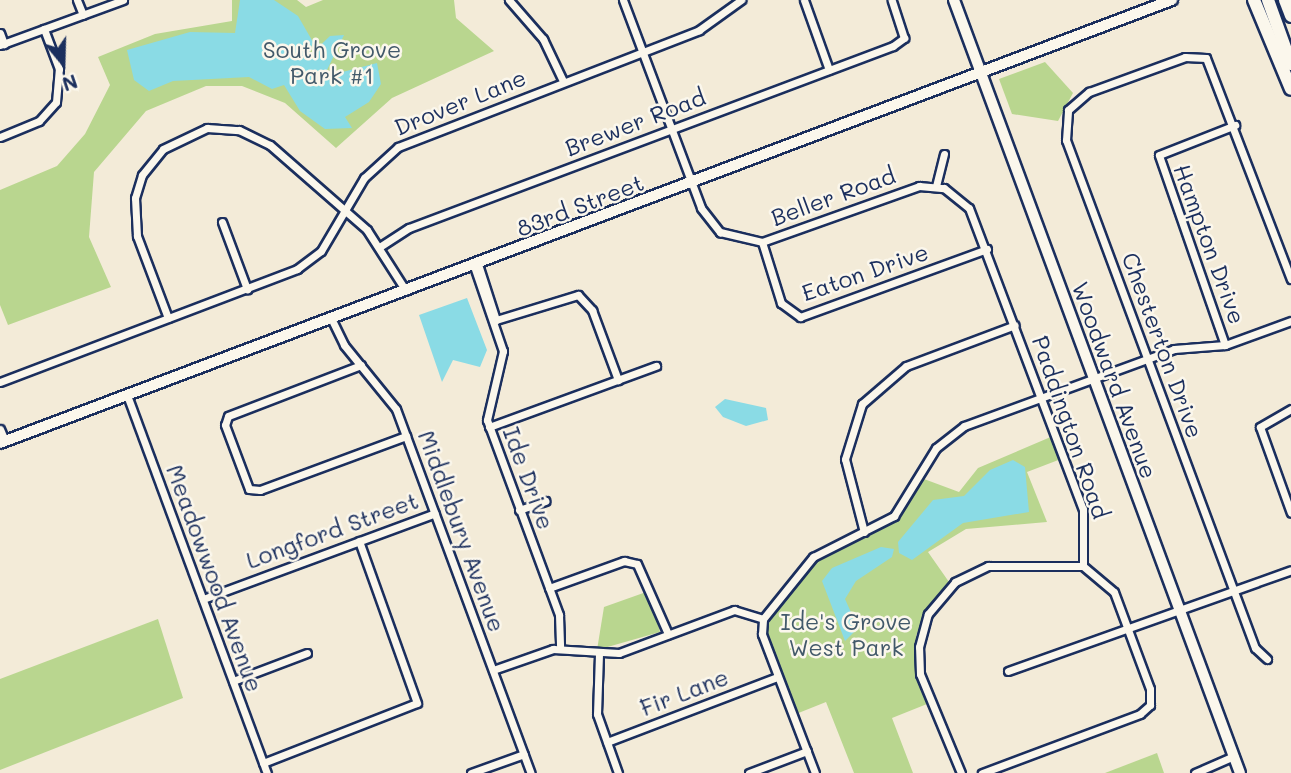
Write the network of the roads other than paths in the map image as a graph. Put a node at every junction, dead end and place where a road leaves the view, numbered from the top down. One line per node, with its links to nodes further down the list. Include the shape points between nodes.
1 (77, 0): 13 (street)
2 (123, 0): 13 (street)
3 (509, 0): 22 (street, via 543,39)
4 (623, 0): 18 (street, Beller Road)
5 (741, 0): 18 (street, Drover Lane, via 705,27)
6 (804, 0): 20 (street)
7 (892, 0): 20 (street, Brewer Road, via 904,38)
8 (954, 0): 21 (main road, Woodward Avenue)
9 (1172, 0): 21 (main road, 83rd Street)
10 (1254, 0): 23 (highway)
11 (1268, 0): 19 (highway)
12 (1285, 0): 14 (highway)
13 (83, 15): 15 (street)
14 (1291, 16)
15 (44, 29): 17 (street); 26 (street, via 59,69 56,102 39,121)
16 (0, 33): 17 (street)
17 (2, 45)
18 (642, 51): 22 (street, Drover Lane); 25 (street, Beller Road)
19 (1291, 64)
20 (829, 70): 25 (street, Brewer Road)
21 (981, 74): 28 (main road, 83rd Street); 48 (main road, Woodward Avenue)
22 (563, 81): 30 (street, Drover Lane, via 398,147 364,178)
23 (1291, 89)
24 (1235, 125): 36 (street); 44 (street, Hampton Drive, via 1159,155); 45 (street, Chesterton Drive, via 1206,58 1185,57 1089,92 1068,110 1066,140)
25 (671, 129): 28 (street, Beller Road); 33 (street, Brewer Road, via 409,228)
26 (0, 137)
27 (944, 154): 29 (street)
28 (692, 182): 32 (street, Beller Road, via 716,228); 35 (main road, 83rd Street)
29 (936, 186): 32 (street, Beller Road, via 907,188); 34 (street, Paddington Road, via 969,208)
30 (345, 209): 33 (street); 37 (street, Drover Lane, via 313,259); 39 (street, via 258,136 216,127 175,139 142,175 134,206 137,236)
31 (222, 222): 37 (street)
32 (762, 242): 34 (street, Eaton Drive, via 781,303 800,317)
33 (381, 246): 38 (street)
34 (987, 249): 43 (street, Paddington Road)
35 (476, 265): 38 (main road, 83rd Street); 41 (street, Ide Drive)
36 (1291, 279)
37 (247, 289): 39 (street, Drover Lane)
38 (406, 291): 40 (main road, 83rd Street)
39 (168, 318): 50 (street, Drover Lane)
40 (331, 318): 46 (street, Middlebury Avenue); 51 (main road, 83rd Street)
41 (496, 320): 49 (street, via 578,295 592,310); 54 (street, Ide Drive, via 503,351 486,409)
42 (1291, 321): 44 (street)
43 (1015, 325): 52 (street, Paddington Road); 62 (street, via 899,370 862,404 845,459)
44 (1225, 345): 45 (street, via 1184,346)
45 (1147, 359): 48 (street); 67 (street, Chesterton Drive)
46 (361, 365): 56 (street, Middlebury Avenue, via 388,394); 56 (street, via 226,417 251,491)
47 (656, 366): 49 (street)
48 (1094, 379): 52 (street); 69 (main road, Woodward Avenue)
49 (618, 380): 54 (street)
50 (0, 382)
51 (127, 395): 57 (main road, 83rd Street); 68 (street, Meadowwood Avenue)
52 (1042, 398): 62 (street, via 951,434 926,461 904,506); 64 (street, Paddington Road, via 1086,519)
53 (1291, 408): 61 (street, via 1261,423)
54 (489, 427): 59 (street, Ide Drive)
55 (0, 429): 57 (street)
56 (407, 436): 60 (street, Middlebury Avenue)
57 (2, 442)
58 (545, 501): 59 (street)
59 (519, 510): 66 (street, Ide Drive)
60 (435, 513): 63 (street, Longford Street); 77 (street, Middlebury Avenue)
61 (1291, 513)
62 (864, 532): 70 (street, via 813,556)
63 (359, 541): 68 (street, Longford Street); 85 (street, via 417,704)
64 (1083, 566): 71 (street, via 1109,584); 92 (street, via 988,566 955,582 932,608 920,640 920,674)
65 (1291, 570): 67 (street)
66 (550, 588): 72 (street, via 624,561 637,564); 73 (street, Ide Drive, via 561,625)
67 (1234, 592): 69 (street); 76 (street, Chesterton Drive, via 1255,648)
68 (203, 599): 80 (street, Meadowwood Avenue)
69 (1181, 612): 71 (street); 84 (main road, Woodward Avenue)
70 (763, 619): 72 (street, via 734,610); 79 (street, via 762,640)
71 (1129, 631): 78 (street); 93 (street, via 1149,686 1150,705 1140,714)
72 (668, 634): 75 (street)
73 (560, 648): 75 (street); 77 (street)
74 (307, 653): 80 (street)
75 (599, 654): 81 (street, via 595,704)
76 (1267, 659)
77 (493, 670): 83 (street, Middlebury Avenue)
78 (1008, 671)
79 (775, 678): 81 (street, Fir Lane); 82 (street)
80 (233, 681): 85 (street, Meadowwood Avenue)
81 (607, 742): 89 (street)
82 (807, 751): 90 (street); 91 (street)
83 (524, 754): 87 (street); 88 (street, Middlebury Avenue)
84 (1234, 756): 94 (street); 95 (main road, Woodward Avenue)
85 (263, 763): 86 (street, Meadowwood Avenue)
86 (267, 773)
87 (471, 773)
88 (531, 773)
89 (618, 773)
90 (749, 773)
91 (815, 773)
92 (961, 773)
93 (982, 773)
94 (1195, 773)
95 (1240, 773)

